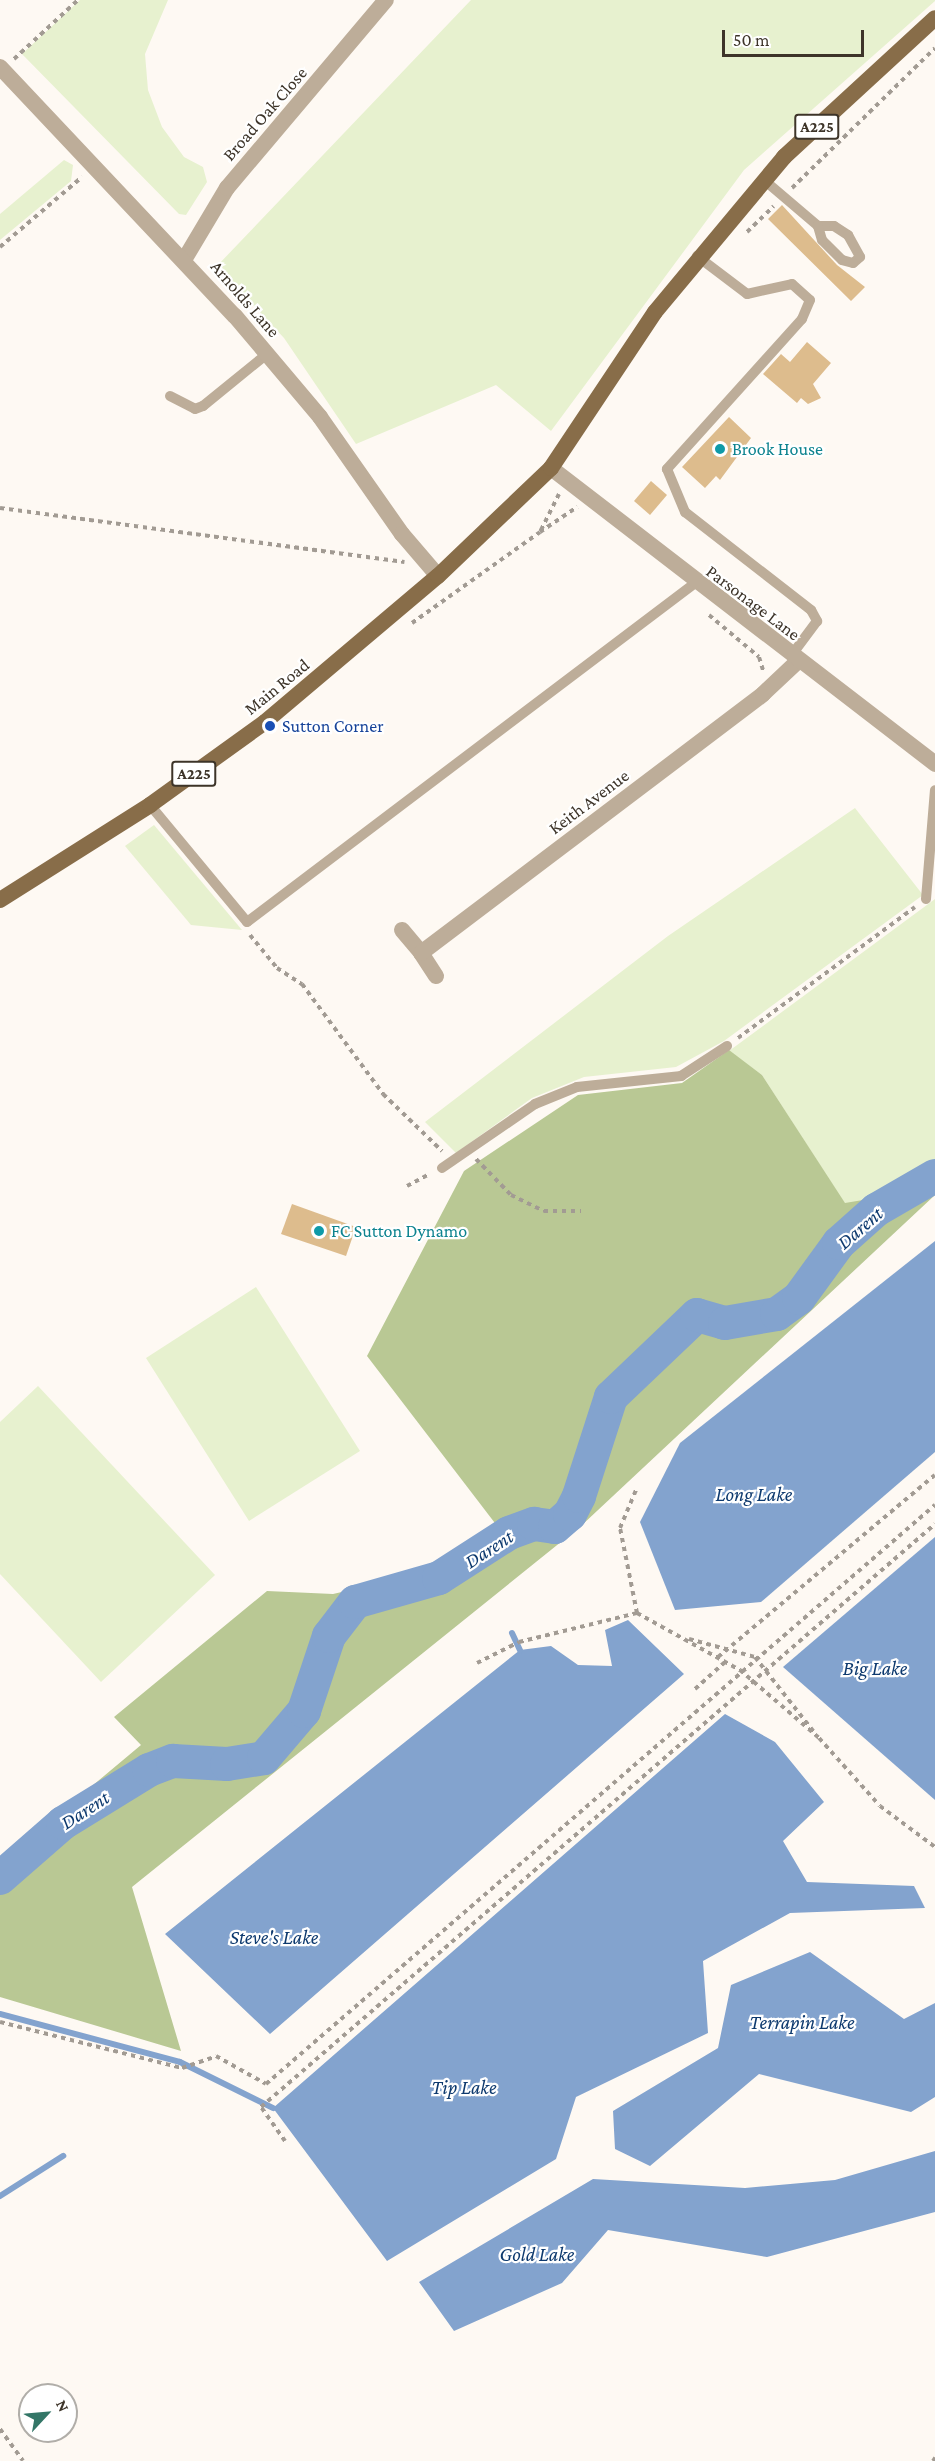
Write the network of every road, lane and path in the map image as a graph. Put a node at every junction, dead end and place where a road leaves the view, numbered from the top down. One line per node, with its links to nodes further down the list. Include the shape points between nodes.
1 (78, 0): 5 (path)
2 (386, 0): 13 (street, Broad Oak Close, via 227,188)
3 (935, 18): 7 (main road, A225)
4 (935, 48): 8 (path)
5 (1, 68): 6 (street, Arnolds Lane)
6 (97, 164): 11 (path); 13 (street, Arnolds Lane)
7 (764, 180): 8 (lane); 12 (main road, A225)
8 (783, 196): 9 (lane); 10 (path)
9 (818, 226)
10 (738, 241)
11 (0, 247)
12 (697, 256): 16 (main road, A225); 24 (lane, via 747,294 792,284 800,285 810,300 802,319 667,469 685,513 811,610 817,621)
13 (184, 260): 14 (street, Arnolds Lane)
14 (267, 354): 15 (lane, via 203,406 195,409); 21 (street, Arnolds Lane)
15 (170, 396)
16 (551, 468): 19 (path, via 560,493); 21 (main road, Main Road / A225); 22 (street, Parsonage Lane)
17 (0, 508): 20 (path)
18 (587, 513): 19 (path, via 579,506)
19 (540, 532): 23 (path)
20 (402, 561)
21 (438, 576): 28 (main road, Main Road / A225, via 280,710)
22 (689, 588): 24 (street, Parsonage Lane); 25 (path, via 759,657); 31 (lane, via 247,922)
23 (409, 625)
24 (794, 658): 25 (street, Keith Avenue); 26 (street, Parsonage Lane)
25 (763, 694): 33 (street, Keith Avenue)
26 (935, 764)
27 (935, 790): 29 (lane)
28 (150, 805): 30 (main road, Main Road / A225); 31 (lane)
29 (926, 898): 35 (path)
30 (0, 900)
31 (241, 921): 37 (path, via 277,968 302,984 383,1094)
32 (402, 930): 33 (street)
33 (421, 953): 34 (street)
34 (436, 976)
35 (727, 1046): 36 (lane, via 681,1076 577,1087 535,1104)
36 (469, 1153): 37 (lane); 40 (path, via 511,1195 544,1211)
37 (454, 1161): 38 (lane)
38 (442, 1168): 39 (path)
39 (407, 1186)
40 (581, 1211)
41 (935, 1475): 47 (path)
42 (636, 1490): 45 (path, via 620,1528)
43 (935, 1505): 49 (path)
44 (935, 1524): 52 (path)
45 (637, 1613): 46 (path); 51 (path, via 519,1642)
46 (683, 1637): 47 (path); 48 (path)
47 (728, 1650): 48 (path); 49 (path)
48 (718, 1658): 50 (path)
49 (757, 1659): 52 (path); 53 (path)
50 (725, 1662): 53 (path); 55 (path)
51 (477, 1663)
52 (766, 1669): 54 (path); 56 (path)
53 (742, 1672): 54 (path); 58 (path, via 266,2084 216,2056 182,2068)
54 (751, 1680): 56 (path); 59 (path, via 261,2108)
55 (695, 1689)
56 (819, 1738): 57 (path, via 880,1806)
57 (935, 1847)
58 (0, 2022)
59 (285, 2141)
60 (0, 2429): 61 (path)
61 (23, 2461)

